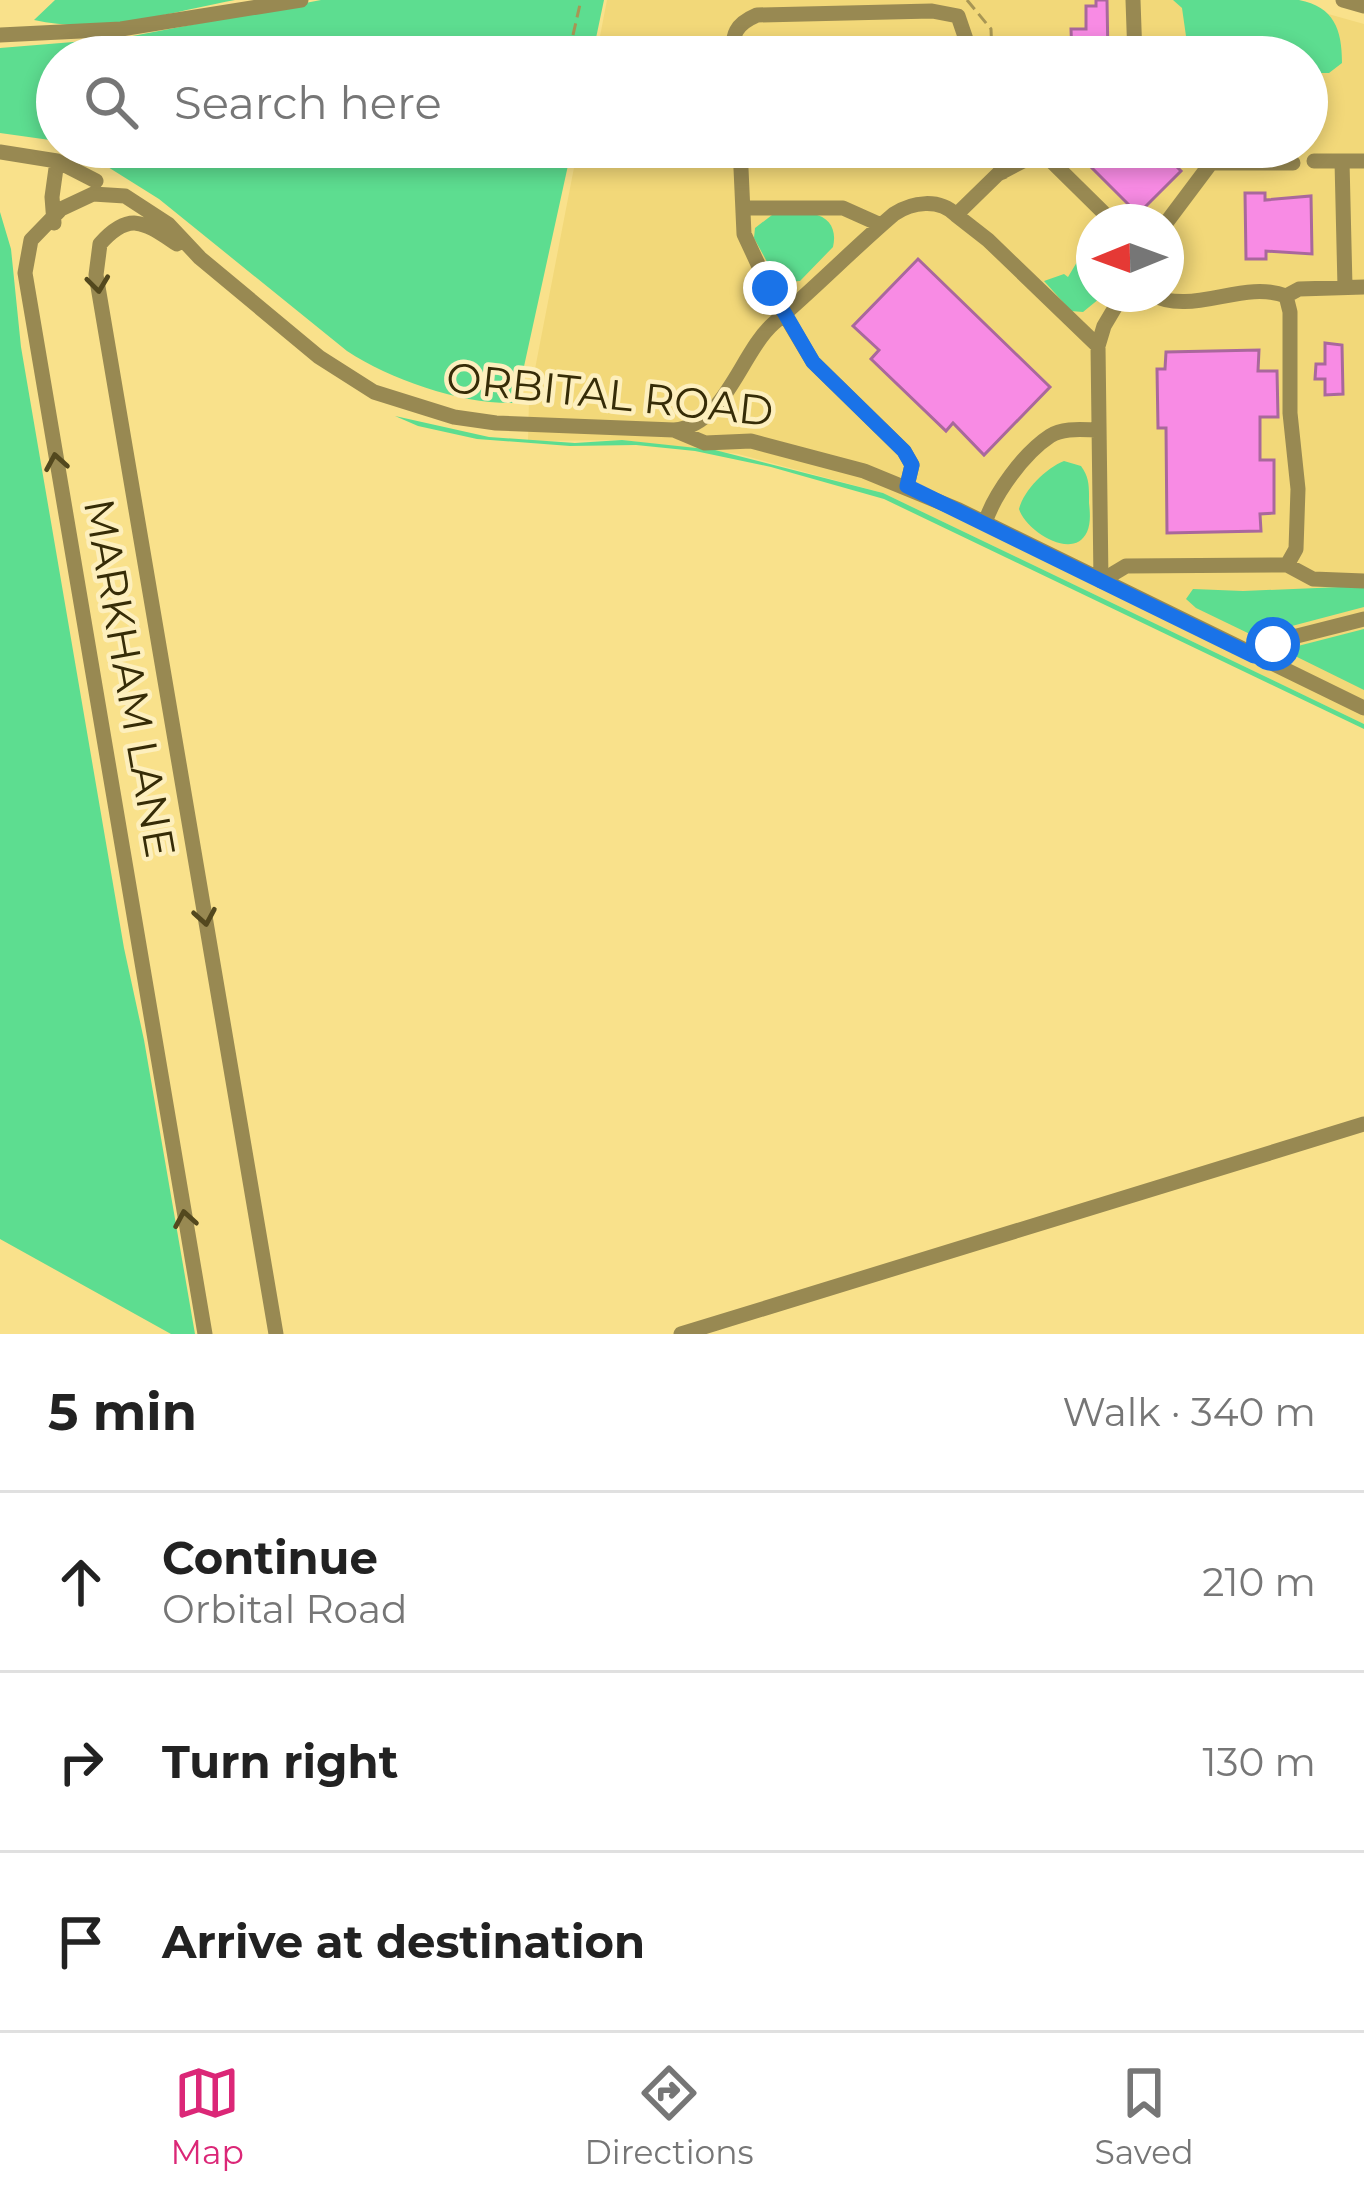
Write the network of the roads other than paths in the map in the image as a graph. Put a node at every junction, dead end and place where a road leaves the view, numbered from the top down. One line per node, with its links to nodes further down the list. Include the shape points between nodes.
1 (301, 0): 5 (street, via 121,29)
2 (1133, 0): 8 (street)
3 (1343, 0): 4 (street)
4 (1364, 6)
5 (0, 35)
6 (735, 36): 7 (street, via 757,15 932,11 958,16)
7 (965, 36)
8 (1134, 36)
9 (0, 152): 10 (street)
10 (36, 158)
11 (1364, 160): 13 (street)
12 (1328, 161): 13 (street)
13 (1342, 161): 30 (street)
14 (57, 168): 27 (street)
15 (71, 168): 22 (street)
16 (741, 168): 25 (street)
17 (1002, 168): 21 (street)
18 (1011, 168): 21 (street)
19 (1064, 168): 23 (street)
20 (1207, 168): 24 (street)
21 (1003, 172): 26 (street)
22 (96, 181)
23 (1096, 204)
24 (1181, 204)
25 (743, 208): 28 (street, via 843,208); 35 (street, via 744,234)
26 (956, 215): 28 (street, via 933,203 906,207); 36 (street)
27 (54, 220): 29 (street, via 86,196 125,196); 48 (street, MARKHAM LANE, one-way to 27, via 25,273 32,240)
28 (881, 225): 35 (street)
29 (200, 258): 37 (street, ORBITAL ROAD, via 342,374 401,403 496,422); 49 (street, one-way to 49, via 134,222 100,244 96,274)
30 (1345, 287): 31 (street); 32 (street)
31 (1364, 287)
32 (1286, 296): 33 (street, via 1267,288); 41 (street, via 1298,489 1296,550)
33 (1184, 301)
34 (1112, 312): 36 (street)
35 (785, 316): 37 (street, via 705,416); 39 (street, via 813,362 904,451 912,465)
36 (1098, 346): 38 (street)
37 (674, 430): 39 (street, ORBITAL ROAD, via 705,443 751,441 818,457)
38 (1099, 430): 40 (street, via 1049,436 992,500); 43 (street)
39 (907, 486): 40 (street, ORBITAL ROAD)
40 (985, 523): 43 (street, ORBITAL ROAD)
41 (1287, 565): 42 (street, via 1313,579); 43 (street, via 1126,566)
42 (1364, 580)
43 (1101, 581): 45 (street, ORBITAL ROAD)
44 (1364, 619): 45 (street)
45 (1254, 656): 46 (street, ORBITAL ROAD)
46 (1364, 708)
47 (1364, 1124): 50 (street)
48 (205, 1334)
49 (276, 1334)
50 (681, 1334)

